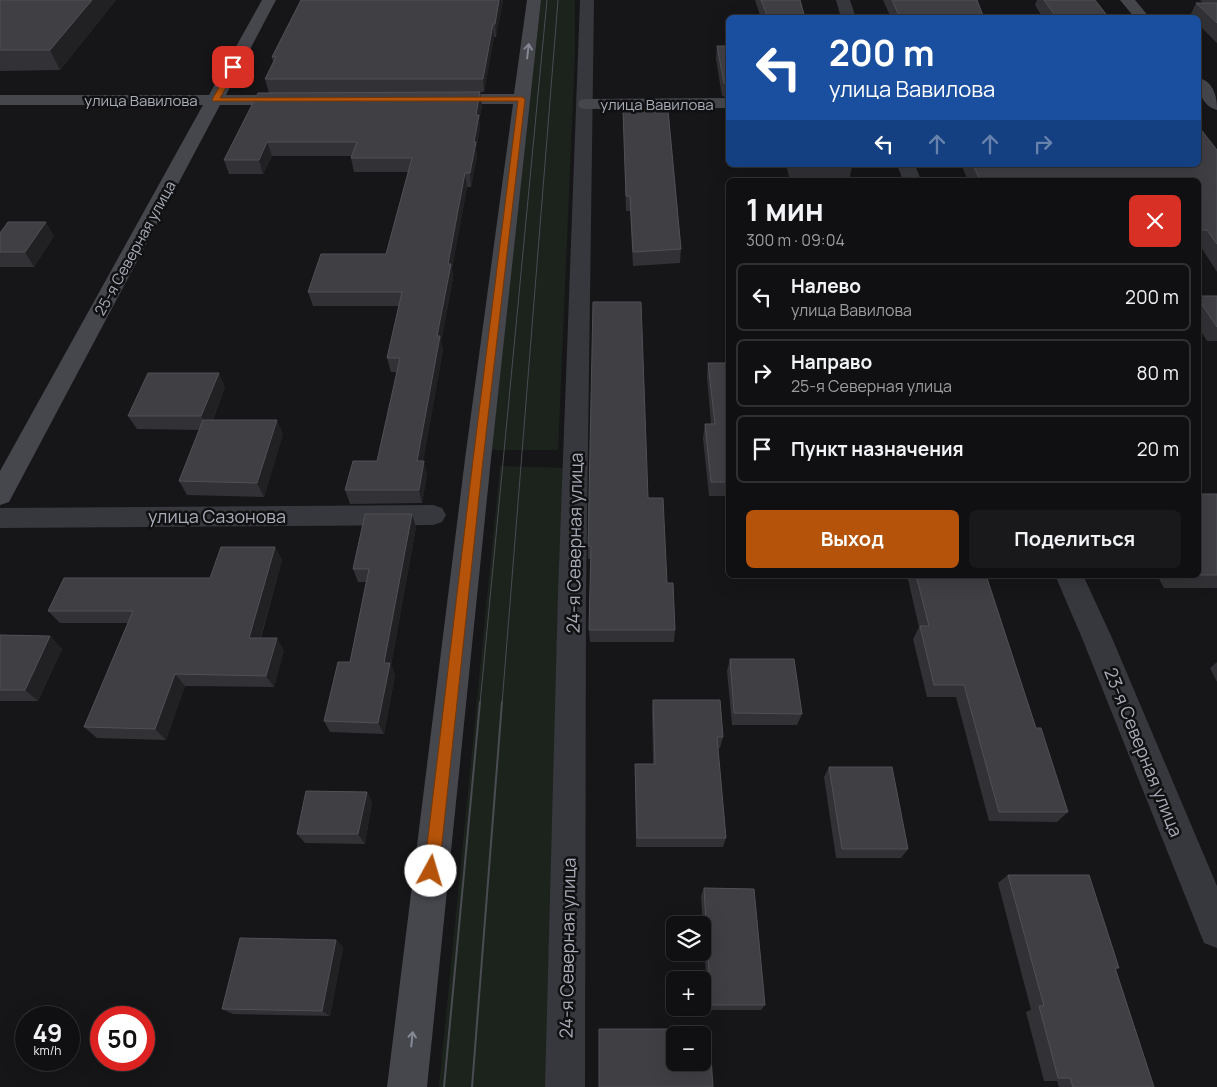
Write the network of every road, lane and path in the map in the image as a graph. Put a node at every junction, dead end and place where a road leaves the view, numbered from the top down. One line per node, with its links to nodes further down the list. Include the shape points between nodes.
1 (269, 0): 12 (main road, 25-я Северная улица)
2 (534, 0): 10 (main road, one-way to 2)
3 (587, 0): 16 (street, 24-я Северная улица)
4 (843, 0): 6 (street)
5 (1128, 0): 7 (main road)
6 (848, 15)
7 (1140, 15)
8 (1201, 86): 14 (main road)
9 (430, 99): 10 (main road)
10 (522, 99): 22 (main road, one-way to 10)
11 (0, 100): 12 (main road, улица Вавилова)
12 (215, 100): 13 (main road, улица Вавилова); 17 (main road, 25-я Северная улица)
13 (313, 100)
14 (1211, 100)
15 (726, 103): 16 (main road, улица Вавилова)
16 (586, 104): 23 (street, 24-я Северная улица, via 572,593)
17 (0, 496)
18 (433, 515): 19 (street, улица Сазонова)
19 (0, 518)
20 (1069, 578): 21 (street, 23-я Северная улица)
21 (1217, 930)
22 (407, 1087)
23 (565, 1087)

